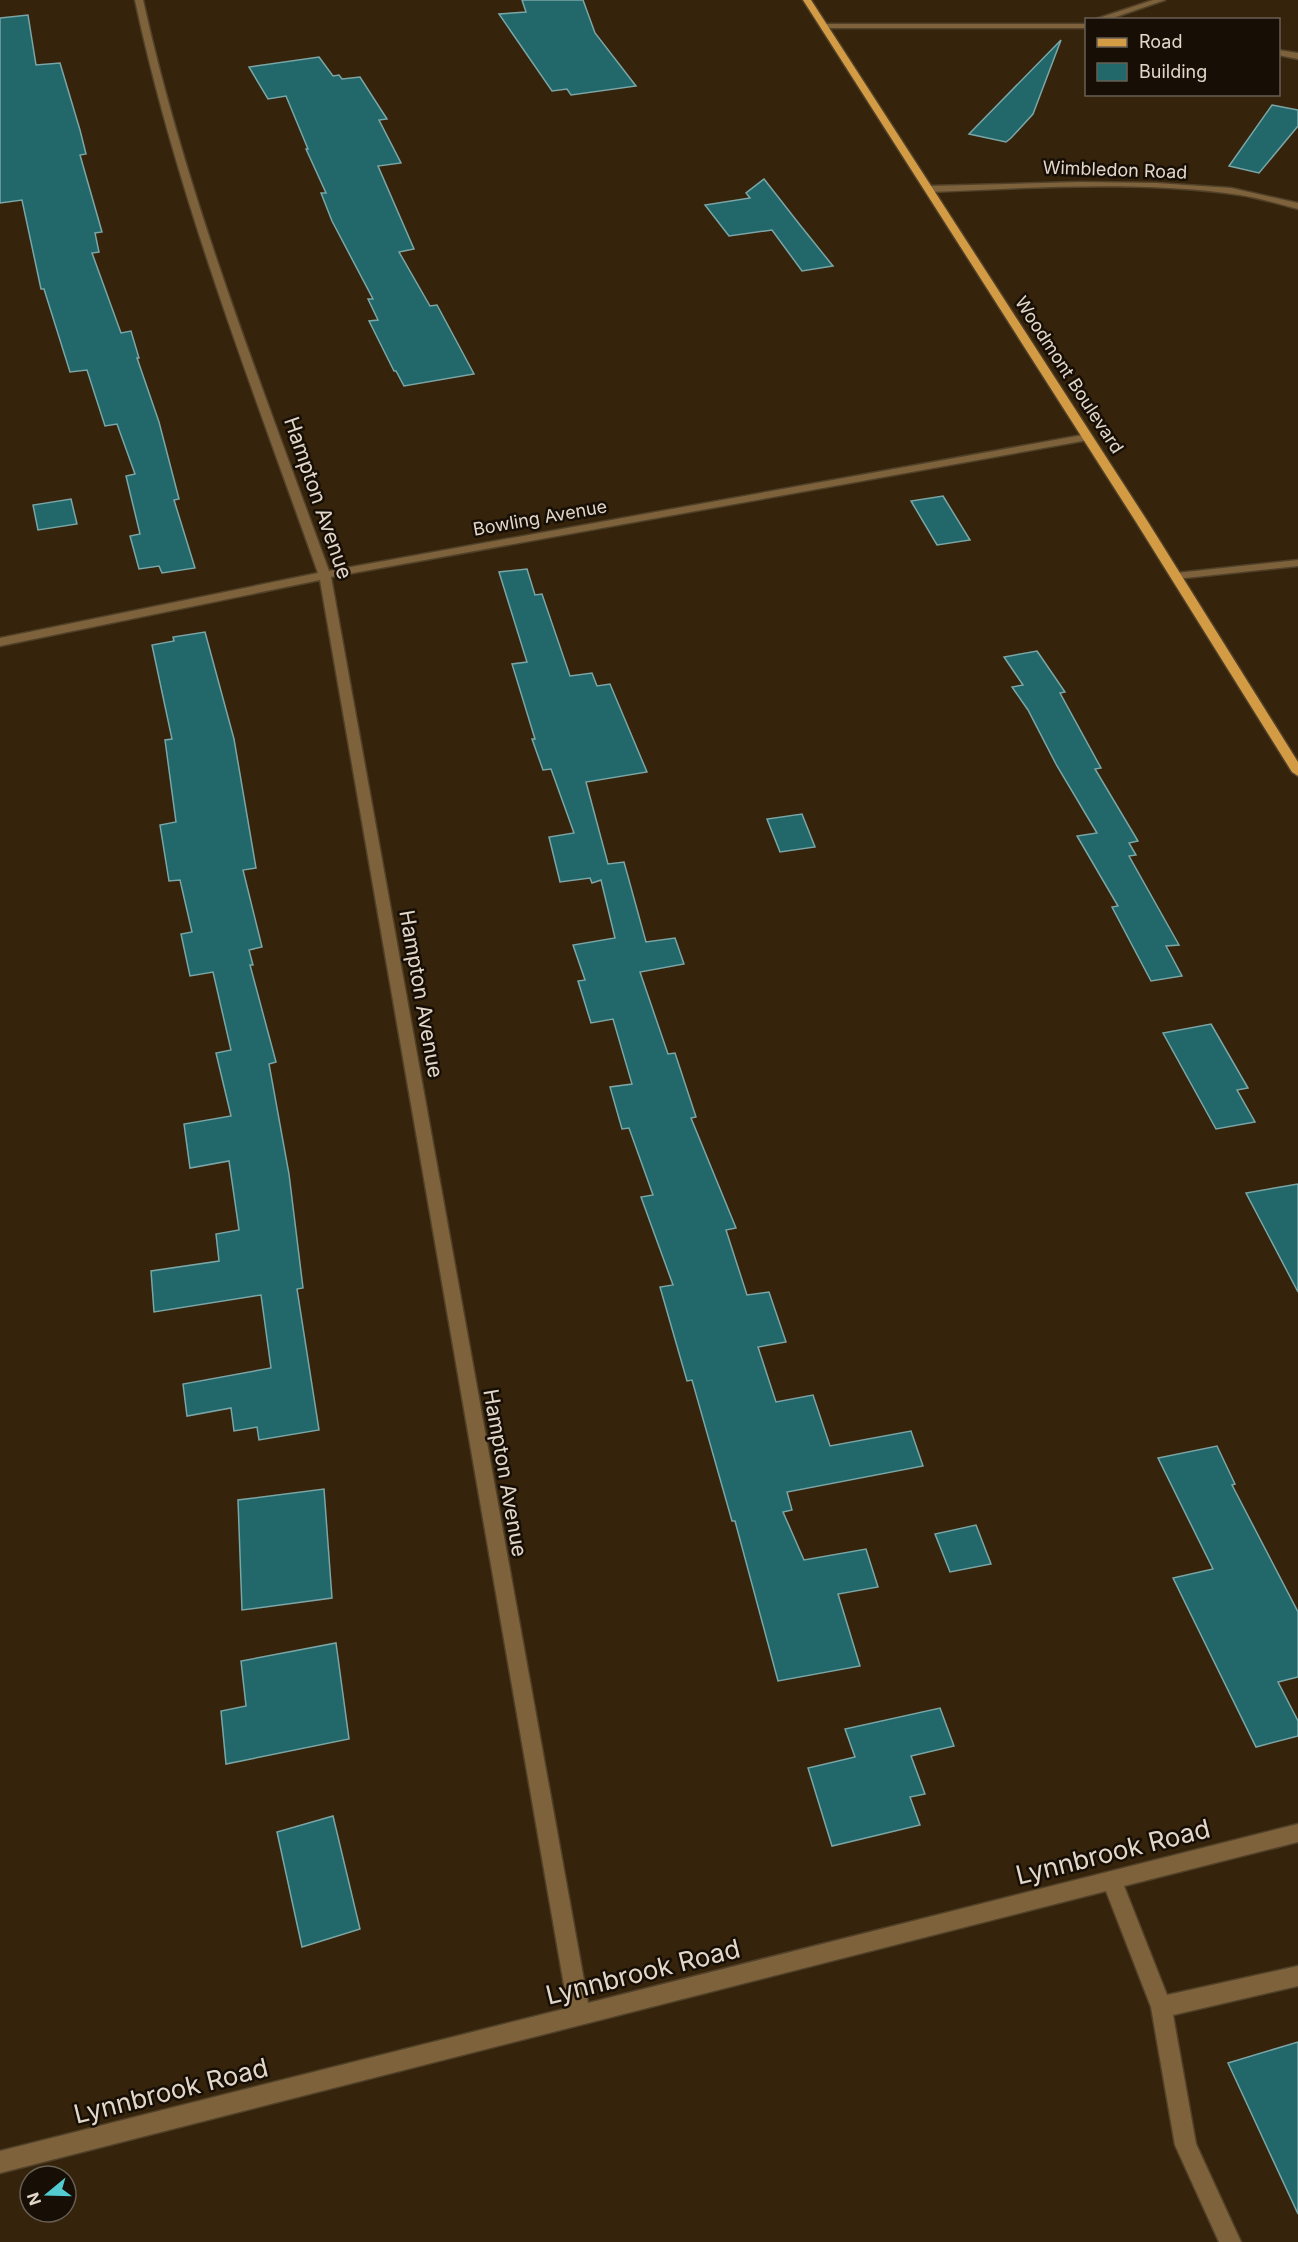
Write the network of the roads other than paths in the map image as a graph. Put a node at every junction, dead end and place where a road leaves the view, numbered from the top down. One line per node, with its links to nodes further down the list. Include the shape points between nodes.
1 (139, 0): 13 (street, Hampton Avenue, via 157,80 206,244)
2 (807, 0): 6 (main road, Woodmont Boulevard)
3 (1161, 0): 4 (street)
4 (1103, 18)
5 (1084, 24): 6 (street)
6 (824, 26): 9 (main road, Woodmont Boulevard)
7 (1280, 52): 8 (street)
8 (1298, 56)
9 (928, 189): 10 (street, Wimbledon Road, via 1137,186 1233,191); 11 (main road, Woodmont Boulevard)
10 (1298, 206)
11 (1088, 437): 13 (street, Bowling Avenue); 14 (main road, Woodmont Boulevard)
12 (1298, 563): 14 (street)
13 (326, 575): 15 (street, Bowling Avenue); 21 (street, Hampton Avenue)
14 (1176, 576): 16 (main road, Woodmont Boulevard)
15 (0, 642)
16 (1298, 772)
17 (1298, 1833): 18 (street, Lynnbrook Road)
18 (1112, 1880): 20 (street); 21 (street, Lynnbrook Road)
19 (1298, 1976): 20 (street)
20 (1161, 2007): 23 (street, via 1186,2145)
21 (580, 2016): 22 (street, Lynnbrook Road)
22 (0, 2162)
23 (1230, 2242)

